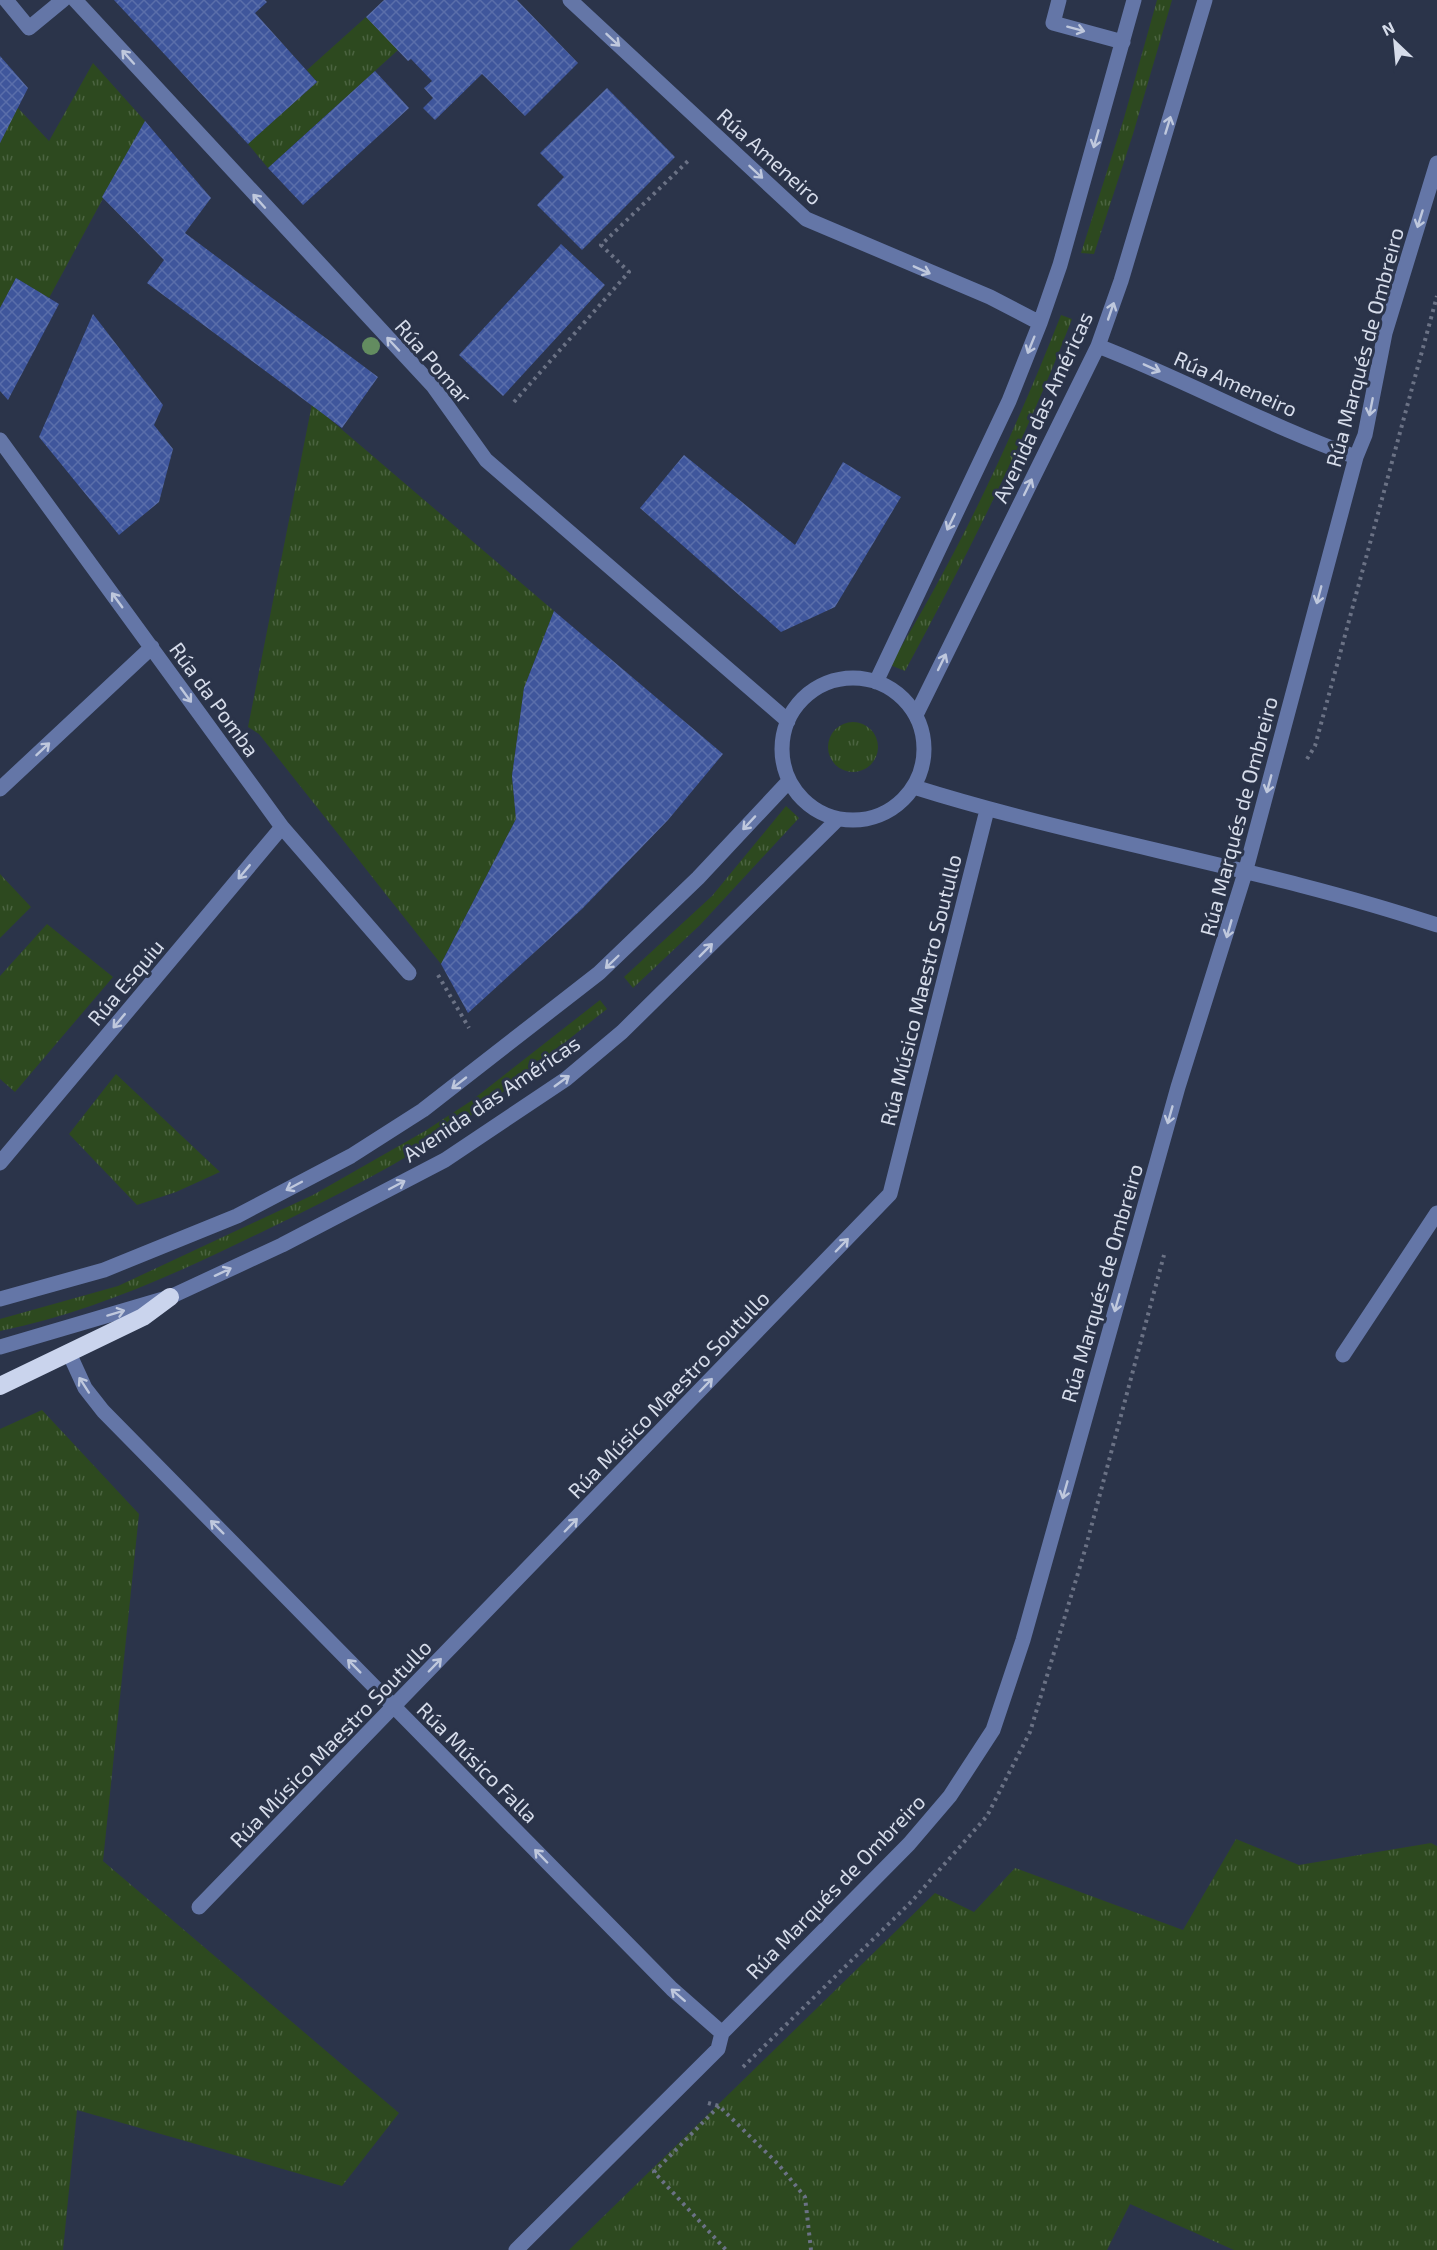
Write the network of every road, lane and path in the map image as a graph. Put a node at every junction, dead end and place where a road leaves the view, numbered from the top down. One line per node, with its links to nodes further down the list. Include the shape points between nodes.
1 (6, 0): 2 (street, via 29,28)
2 (63, 0)
3 (75, 0): 19 (street, Rúa Pomar, one-way to 3, via 486,460 433,386)
4 (570, 0): 11 (street, Rúa Ameneiro, one-way to 11, via 806,219 990,297)
5 (1059, 0): 8 (street, one-way to 8, via 1053,23)
6 (1134, 0): 8 (street, Avenida das Américas)
7 (1205, 0): 12 (street, Avenida das Américas, one-way to 7)
8 (1123, 42): 11 (street, Avenida das Américas, one-way to 11)
9 (689, 160): 13 (path, via 601,245 629,272)
10 (1437, 163): 15 (street, Rúa Marqués de Ombreiro, one-way to 15, via 1385,333 1365,435)
11 (1040, 323): 17 (street, Avenida das Américas, one-way to 17, via 1009,401)
12 (1098, 346): 15 (street, Rúa Ameneiro, one-way to 15); 18 (street, Avenida das Américas, one-way to 12)
13 (514, 402)
14 (0, 440): 16 (street, Rúa da Pomba, one-way to 14)
15 (1356, 457): 26 (street, Rúa Marqués de Ombreiro, one-way to 26)
16 (152, 647): 22 (street, one-way to 16); 25 (street, Rúa da Pomba, one-way to 25)
17 (876, 682): 18 (street, via 892,689); 19 (street, via 854,678 814,689)
18 (916, 715): 21 (street, via 923,733 924,754)
19 (788, 722): 20 (street, via 783,762)
20 (789, 781): 24 (street, via 810,805); 34 (street, Avenida das Américas, one-way to 34, via 698,878 599,973 423,1110 351,1156 237,1216 104,1270)
21 (914, 787): 23 (street); 24 (street, via 896,806 879,816)
22 (0, 789)
23 (987, 810): 26 (street); 39 (street, Rúa Músico Maestro Soutullo, one-way to 23, via 890,1194)
24 (838, 819): 33 (street, Avenida das Américas, one-way to 24, via 282,1245 445,1160 566,1078 639,1016)
25 (282, 827): 29 (street, Rúa da Pomba); 31 (street, Rúa Esquiu, one-way to 31)
26 (1245, 873): 27 (street); 41 (street, Rúa Marqués de Ombreiro, one-way to 41, via 1178,1087 1023,1640 993,1730 950,1796 909,1844)
27 (1437, 925)
28 (430, 967): 30 (path, via 444,981)
29 (409, 973)
30 (469, 1028)
31 (0, 1163)
32 (1437, 1213): 37 (street)
33 (170, 1297): 35 (street, Avenida das Américas, one-way to 33); 36 (highway, via 143,1317)
34 (0, 1299)
35 (0, 1347)
36 (69, 1353): 38 (highway); 39 (street, Rúa Músico Falla, one-way to 36, via 103,1412 85,1388)
37 (1343, 1355)
38 (0, 1386)
39 (395, 1708): 40 (street, Rúa Músico Maestro Soutullo); 41 (street, Rúa Músico Falla, one-way to 39, via 672,1989)
40 (199, 1907)
41 (722, 2033): 44 (street, Rúa Marqués de Ombreiro, via 718,2049)
42 (708, 2103): 43 (path)
43 (719, 2106): 45 (path, via 654,2172); 46 (path, via 778,2164 805,2197)
44 (516, 2250)
45 (726, 2250)
46 (811, 2250)

